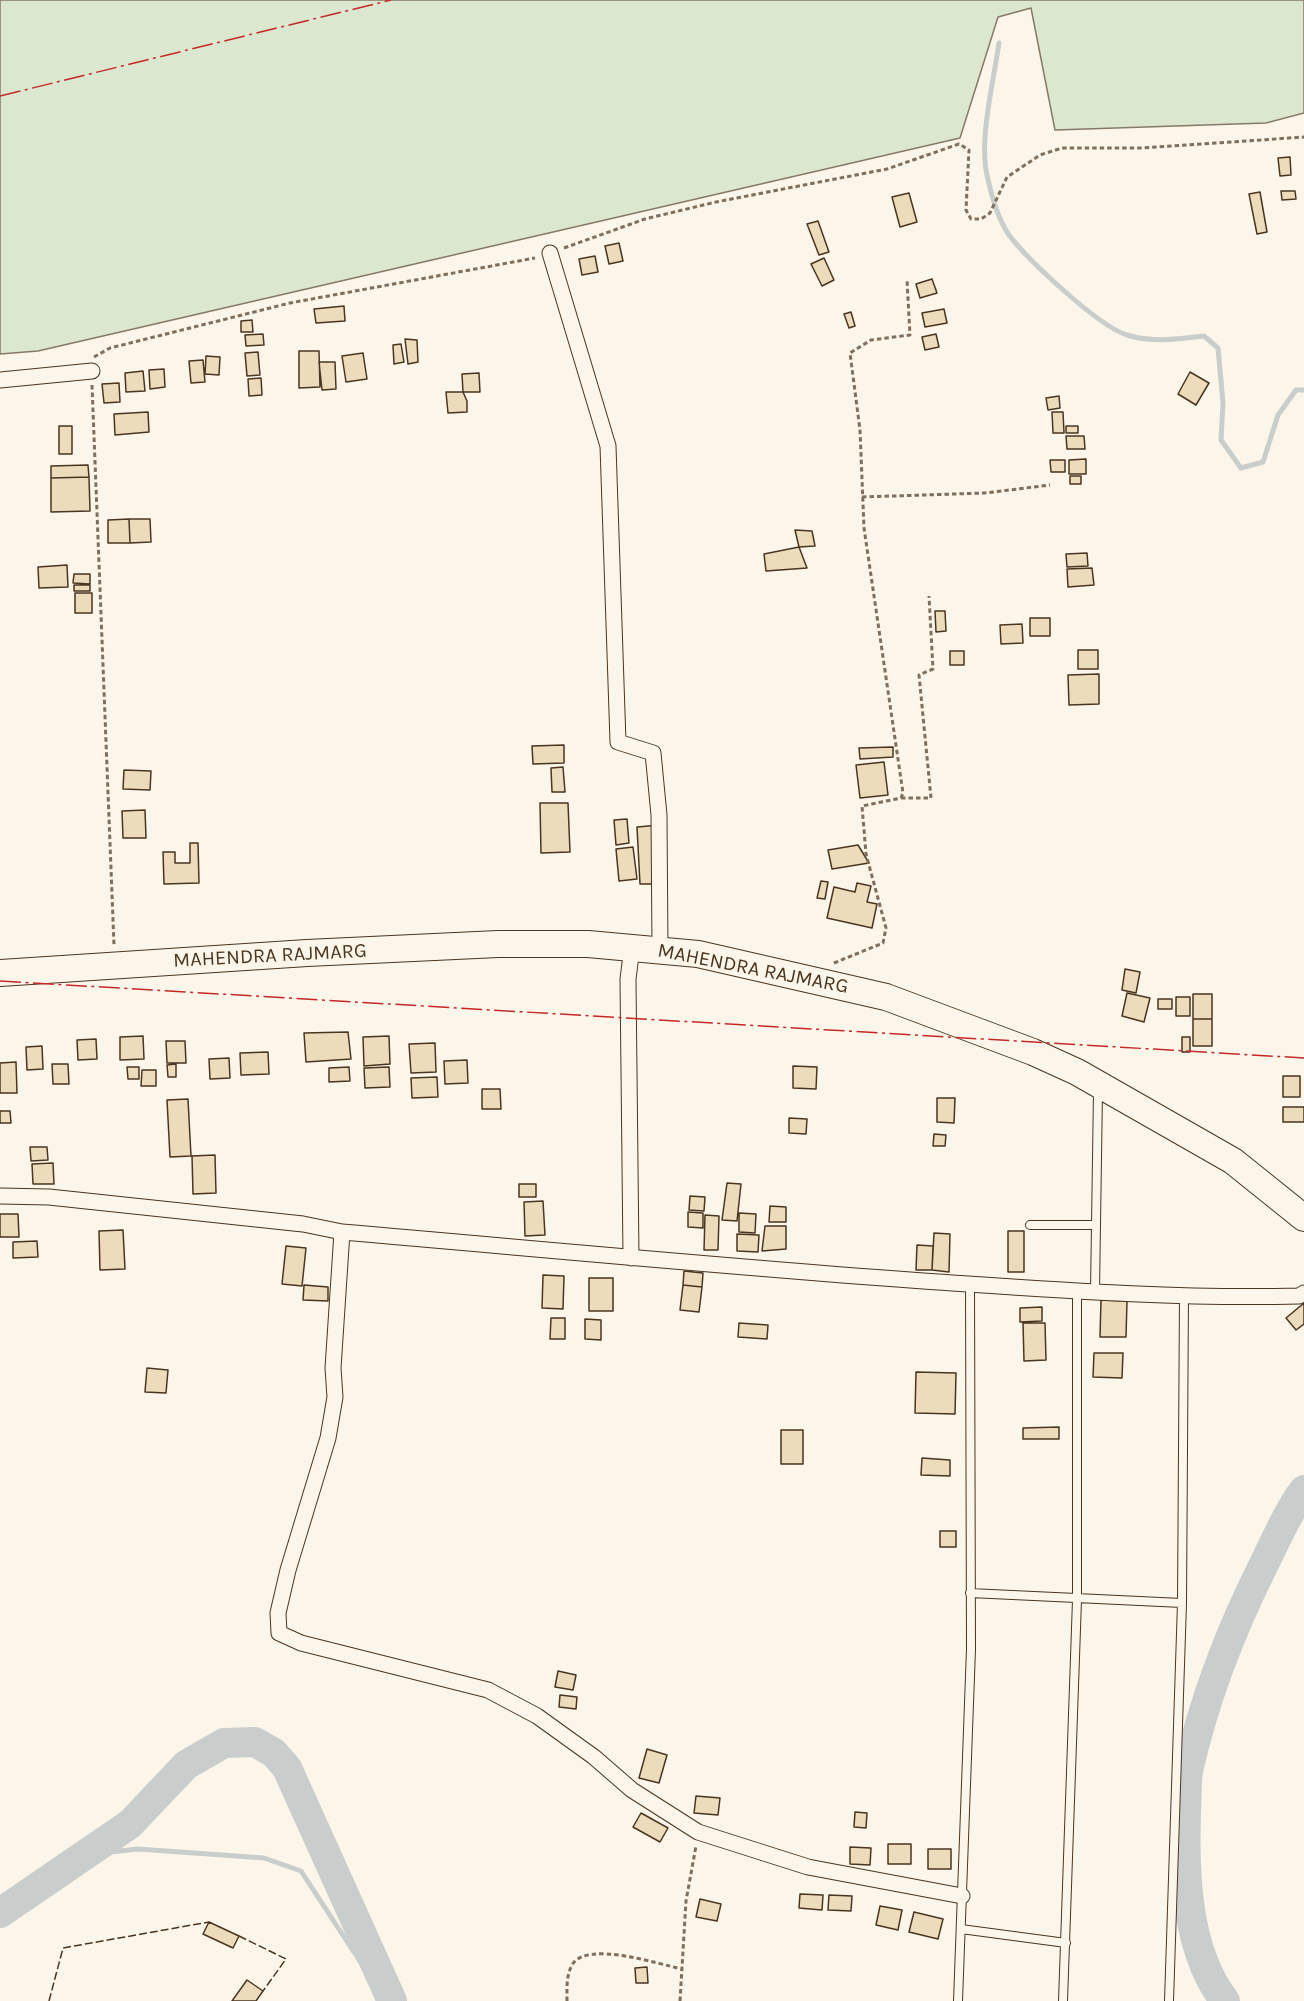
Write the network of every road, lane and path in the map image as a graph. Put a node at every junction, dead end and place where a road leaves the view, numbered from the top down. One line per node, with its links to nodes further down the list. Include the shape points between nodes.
1 (1304, 137): 2 (path, via 1142,148 1062,148 1040,155 1007,177 990,213 981,219 971,219 966,210 969,150 959,144 886,169 645,219)
2 (550, 253): 4 (path, via 290,303 110,348 91,359); 11 (street, via 608,446 618,742 653,753)
3 (907, 279): 7 (path, via 910,335 871,340 850,353 860,430)
4 (92, 371): 5 (street); 13 (path)
5 (0, 380)
6 (1050, 485): 7 (path, via 984,493)
7 (862, 497): 9 (path)
8 (929, 596): 9 (path, via 933,669 919,675 931,798)
9 (901, 798): 12 (path, via 862,806 866,854 886,928 883,943)
10 (632, 947): 11 (highway, MAHENDRA RAJMARG); 13 (highway, MAHENDRA RAJMARG, via 498,944); 21 (street, via 627,978)
11 (660, 949): 15 (highway, MAHENDRA RAJMARG, via 709,956 886,997 1033,1052)
12 (834, 963)
13 (115, 965): 14 (highway, MAHENDRA RAJMARG)
14 (0, 973)
15 (1098, 1083): 17 (highway, MAHENDRA RAJMARG, via 1233,1161); 19 (lane)
16 (0, 1196): 20 (street, via 49,1197)
17 (1304, 1218)
18 (1030, 1225): 19 (lane)
19 (1096, 1225): 24 (lane)
20 (342, 1232): 21 (street); 30 (street, via 334,1397 328,1438 288,1570 278,1613 279,1633 301,1643 488,1690 537,1716 632,1790)
21 (631, 1258): 22 (street)
22 (970, 1284): 23 (street); 27 (lane)
23 (1077, 1290): 24 (street); 28 (lane)
24 (1095, 1291): 26 (street)
25 (1304, 1293): 26 (street, via 1246,1297)
26 (1184, 1295): 29 (lane)
27 (970, 1593): 28 (lane); 31 (lane)
28 (1077, 1600): 29 (lane); 33 (lane)
29 (1182, 1603): 39 (lane)
30 (698, 1832): 31 (street, via 808,1867); 34 (path, via 686,1901)
31 (962, 1896): 32 (lane)
32 (961, 1929): 33 (lane); 37 (lane)
33 (1066, 1943): 38 (lane)
34 (682, 1969): 35 (path, via 597,1952 582,1955 568,1975); 36 (path)
35 (567, 2001)
36 (680, 2001)
37 (958, 2001)
38 (1063, 2001)
39 (1169, 2001)

